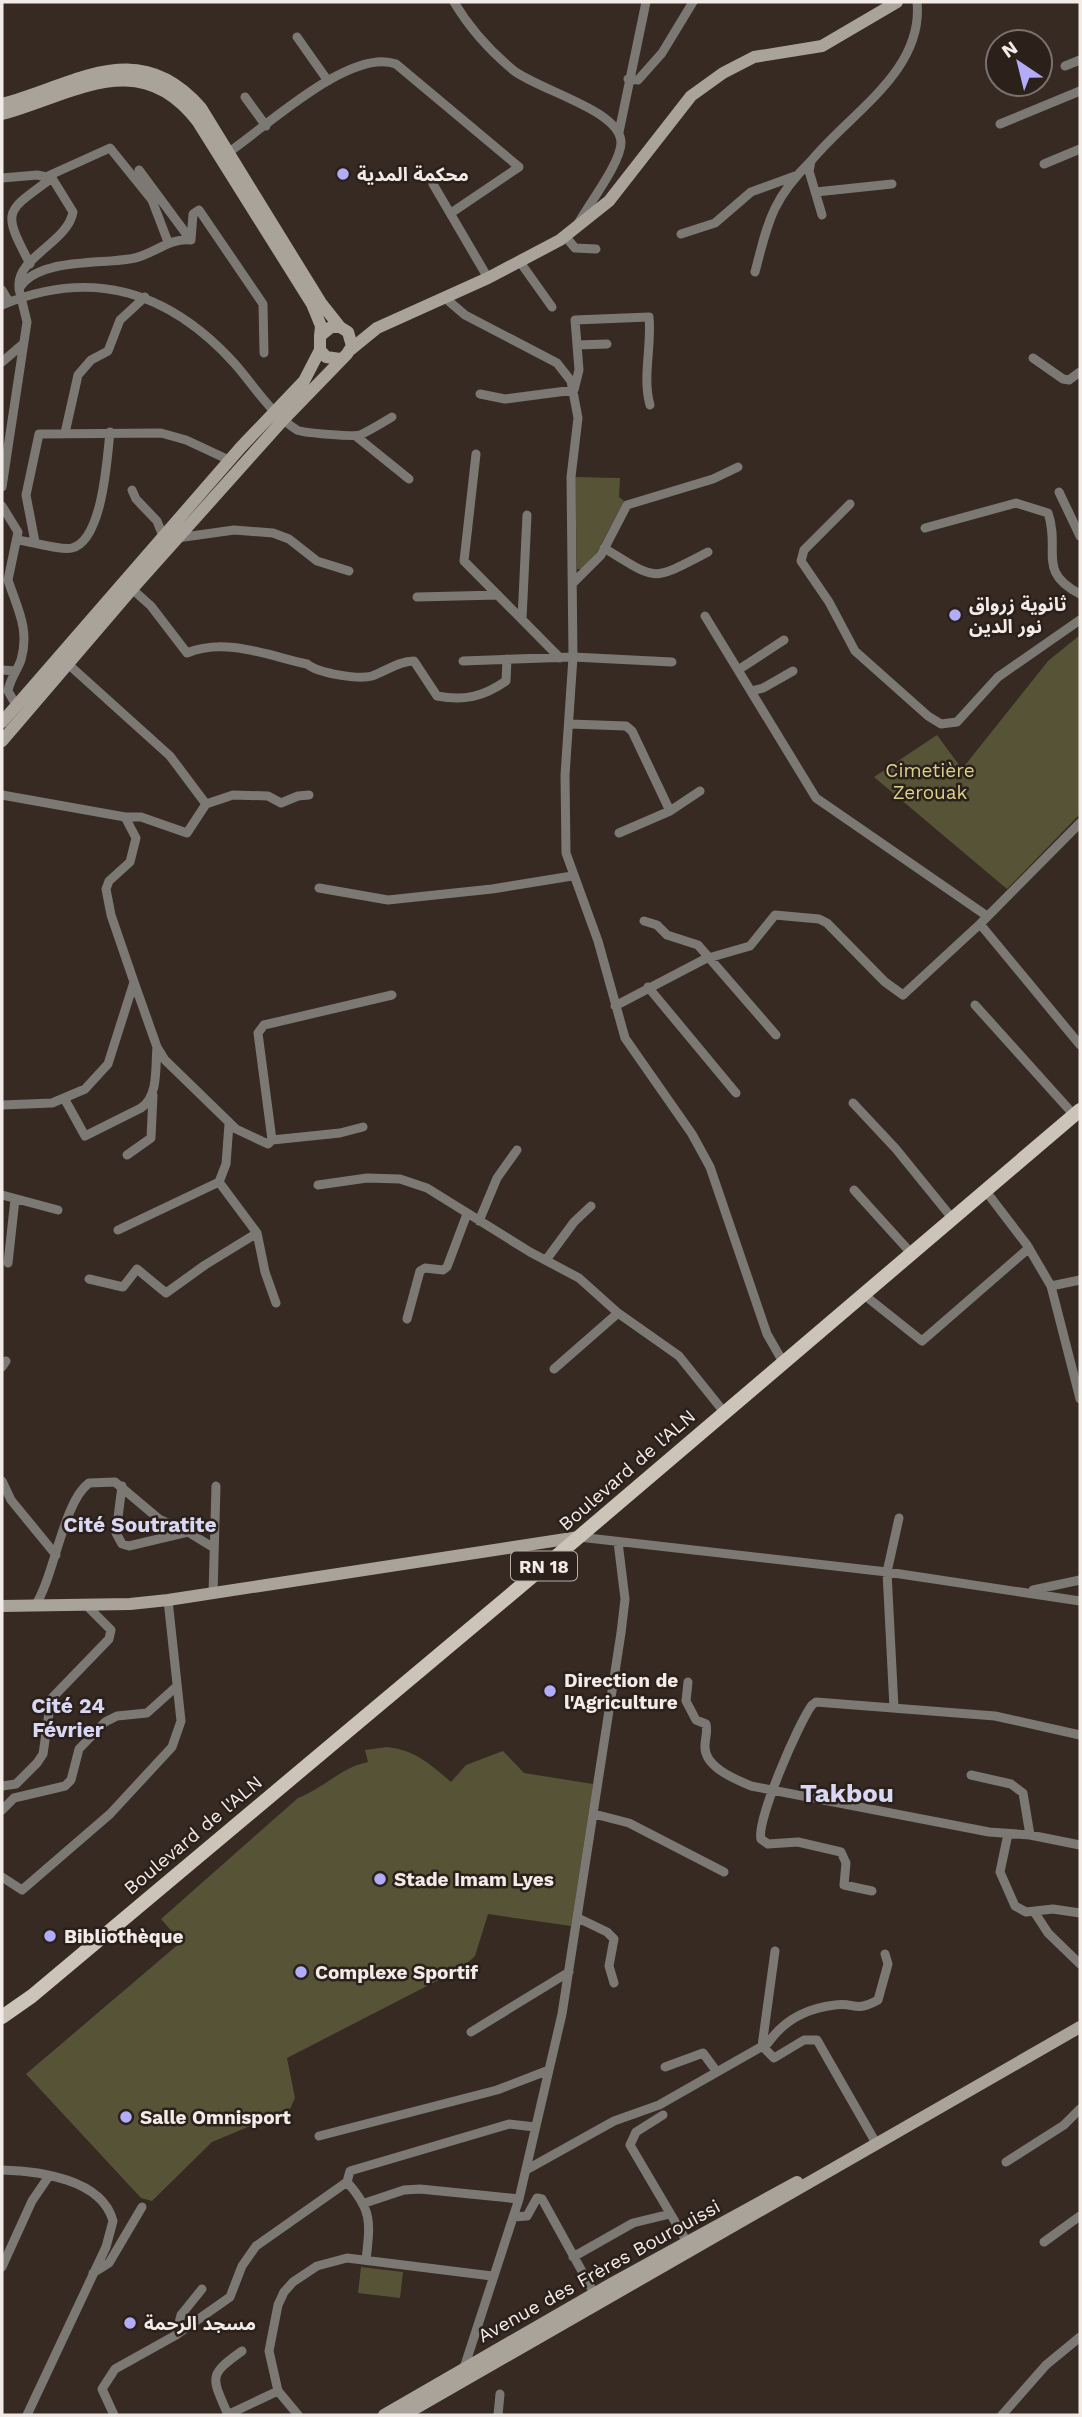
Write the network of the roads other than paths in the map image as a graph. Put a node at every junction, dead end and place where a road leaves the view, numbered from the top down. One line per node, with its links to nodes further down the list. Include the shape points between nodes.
1 (454, 2): 17 (street, via 478,36 515,72 611,121)
2 (646, 2): 9 (street)
3 (693, 2): 9 (street, via 651,67 638,80)
4 (897, 2): 32 (main road, via 822,46 754,57 723,73 691,96 608,201)
5 (917, 2): 20 (street, via 914,43 903,63)
6 (297, 37): 10 (street)
7 (1080, 60): 8 (street)
8 (1065, 66)
9 (628, 79): 17 (street)
10 (328, 80): 16 (street); 30 (street, via 372,60 396,64 519,167)
11 (1080, 91): 15 (street)
12 (245, 97): 16 (street)
13 (2, 104): 19 (main road, via 94,72 138,70 187,93)
14 (2, 114): 22 (main road, via 96,82 126,79 145,83 175,97)
15 (1000, 124)
16 (266, 126): 19 (street)
17 (619, 132): 32 (street, via 617,158)
18 (1080, 149): 21 (street)
19 (229, 152): 22 (main road)
20 (811, 161): 24 (street); 29 (street)
21 (1044, 164)
22 (231, 167): 47 (main road); 49 (main road, via 312,304)
23 (139, 170): 35 (street)
24 (795, 176): 33 (street, via 751,192 715,223); 40 (street, via 775,205)
25 (2, 177): 26 (street)
26 (50, 177): 36 (street, via 110,148 152,200); 39 (street, via 10,214 11,228); 39 (street, via 71,206 72,219)
27 (433, 184): 30 (street)
28 (892, 184): 29 (street)
29 (816, 192): 31 (street)
30 (451, 213): 41 (street)
31 (822, 215)
32 (577, 226): 34 (main road)
33 (681, 234)
34 (565, 236): 37 (street, via 575,248); 38 (main road)
35 (191, 240): 36 (street); 54 (street, via 193,214 199,210 263,304)
36 (168, 242): 45 (street, via 132,258 43,270 29,277)
37 (596, 249)
38 (520, 262): 41 (main road); 46 (street)
39 (30, 264): 45 (street, via 20,274)
40 (755, 272)
41 (488, 278): 44 (main road)
42 (2, 290): 45 (street)
43 (145, 297): 45 (street, via 84,287 55,288); 62 (street, via 183,316 215,343); 65 (street, via 120,320 108,351 91,360 78,375)
44 (444, 297): 48 (main road); 59 (street, via 465,314 557,363)
45 (12, 299): 50 (street, via 27,322)
46 (552, 307)
47 (342, 328): 48 (main road); 49 (main road, via 326,329); 55 (main road, via 352,341)
48 (377, 328): 55 (main road)
49 (320, 336): 53 (main road)
50 (23, 344): 57 (street); 67 (street)
51 (607, 344): 52 (street)
52 (577, 345): 59 (street, via 579,370); 61 (street, via 575,320 649,317 650,362 645,387)
53 (320, 350): 55 (main road, via 326,357); 62 (main road)
54 (264, 354)
55 (345, 355): 62 (main road)
56 (1033, 358): 58 (street, via 1063,379)
57 (2, 362)
58 (1080, 372)
59 (574, 390): 60 (street, via 505,399); 87 (street, via 578,418 571,477)
60 (480, 394)
61 (650, 405)
62 (279, 416): 66 (street, via 302,432); 69 (main road); 81 (main road)
63 (392, 417): 66 (street)
64 (110, 432): 65 (street); 69 (street, via 161,433); 83 (street, via 103,497 86,535 69,549)
65 (65, 433): 83 (street, via 36,438 26,495)
66 (357, 437): 71 (street)
67 (4, 440): 72 (street)
68 (475, 454): 91 (street, via 464,561)
69 (229, 460): 79 (main road)
70 (737, 467): 84 (street, via 713,479 627,505)
71 (409, 479)
72 (2, 487)
73 (132, 490): 79 (street, via 157,520)
74 (1059, 492): 80 (street)
75 (850, 504): 95 (street, via 804,550 801,561 855,651 941,724 957,722 998,677)
76 (2, 506): 82 (street, via 15,525)
77 (527, 515): 94 (street)
78 (926, 528): 90 (street, via 1016,503 1048,513 1054,530 1052,568)
79 (163, 536): 108 (main road)
80 (1080, 536)
81 (177, 538): 86 (street, via 234,530 273,533 289,539 317,561); 89 (main road)
82 (17, 540): 83 (street); 88 (street)
83 (36, 542)
84 (604, 548): 85 (street, via 649,576); 87 (street)
85 (708, 552)
86 (349, 571)
87 (574, 582): 97 (street)
88 (6, 585): 105 (street, via 14,591 26,635)
89 (132, 589): 99 (street, via 187,653 232,647 307,664 316,671 368,677 414,661 437,696 453,699 473,699 506,681); 102 (main road)
90 (1080, 594)
91 (498, 595): 92 (street); 94 (street)
92 (417, 597)
93 (705, 616): 104 (street)
94 (522, 619): 98 (street)
95 (1080, 620)
96 (784, 640): 104 (street)
97 (573, 657): 98 (street); 101 (street); 110 (street)
98 (560, 658): 99 (street)
99 (507, 659): 100 (street)
100 (463, 661)
101 (671, 662)
102 (68, 664): 111 (main road); 115 (street, via 170,756)
103 (2, 670): 105 (street)
104 (738, 670): 107 (street)
105 (16, 671): 108 (street, via 8,691)
106 (793, 671): 107 (street)
107 (751, 691): 122 (street, via 816,798)
108 (16, 705): 109 (main road)
109 (2, 722)
110 (570, 724): 116 (street, via 626,726 632,731); 120 (street, via 564,825)
111 (2, 741)
112 (700, 791): 116 (street)
113 (2, 795): 117 (street)
114 (309, 795): 115 (street, via 281,803 268,796 240,793)
115 (206, 804): 117 (street, via 187,833 141,817)
116 (670, 811): 119 (street)
117 (124, 817): 126 (street, via 136,838 134,850 130,862 106,889)
118 (1080, 823): 122 (street)
119 (619, 834)
120 (572, 876): 121 (street, via 388,900); 130 (street, via 598,941)
121 (319, 888)
122 (987, 916): 124 (street)
123 (645, 921): 125 (street, via 667,935 698,945)
124 (980, 924): 125 (street, via 903,995 820,919 775,915 750,946); 132 (street)
125 (712, 957): 127 (street); 131 (street)
126 (134, 982): 133 (street); 136 (street, via 108,1064 85,1089)
127 (648, 987): 130 (street); 135 (street)
128 (392, 995): 142 (street, via 261,1028)
129 (975, 1005): 139 (street)
130 (615, 1006): 169 (street, via 625,1038 710,1167 767,1334)
131 (776, 1035)
132 (1080, 1045)
133 (157, 1047): 134 (street); 140 (street, via 181,1078)
134 (153, 1093): 136 (street, via 149,1103 89,1136 82,1134); 144 (street, via 150,1138)
135 (736, 1093)
136 (64, 1098): 138 (street)
137 (853, 1104): 154 (street)
138 (2, 1105)
139 (1077, 1112): 148 (main road, Boulevard de l'ALN / RN 18)
140 (229, 1124): 142 (street, via 268,1144); 145 (street, via 226,1164)
141 (363, 1127): 142 (street)
142 (272, 1140)
143 (517, 1150): 155 (street, via 496,1178)
144 (127, 1155)
145 (219, 1182): 156 (street); 157 (street)
146 (318, 1185): 153 (street, via 368,1178 414,1181)
147 (854, 1190): 159 (street)
148 (985, 1190): 154 (main road, Boulevard de l'ALN / RN 18); 158 (street)
149 (2, 1195): 150 (street)
150 (15, 1199): 152 (street); 161 (street)
151 (591, 1206): 160 (street)
152 (58, 1210)
153 (467, 1214): 155 (street); 168 (street, via 447,1267 420,1271)
154 (952, 1218): 159 (main road, Boulevard de l'ALN / RN 18)
155 (479, 1221): 160 (street)
156 (118, 1230)
157 (257, 1233): 162 (street, via 166,1293 138,1269 123,1287); 166 (street)
158 (1029, 1248): 164 (street); 165 (street, via 922,1341)
159 (911, 1253): 165 (main road, Boulevard de l'ALN / RN 18)
160 (546, 1260): 167 (street, via 579,1278)
161 (9, 1263)
162 (89, 1279)
163 (1080, 1280): 164 (street)
164 (1051, 1286): 171 (street)
165 (863, 1293): 169 (main road, Boulevard de l'ALN / RN 18)
166 (276, 1303)
167 (618, 1313): 170 (street); 172 (street, via 679,1356)
168 (407, 1319)
169 (783, 1362): 172 (main road, Boulevard de l'ALN / RN 18)
170 (554, 1369)
171 (1080, 1399)
172 (724, 1412): 179 (main road, Boulevard de l'ALN / RN 18)
173 (2, 1481): 182 (street, via 11,1500)
174 (122, 1486): 178 (street, via 159,1519); 178 (street, via 116,1533 122,1544); 182 (street, via 100,1481 82,1489)
175 (216, 1486): 177 (street)
176 (899, 1518): 183 (street)
177 (214, 1526): 178 (street); 181 (street)
178 (188, 1532): 181 (street)
179 (579, 1537): 180 (street); 186 (main road); 215 (main road, Boulevard de l'ALN / RN 18)
180 (618, 1542): 183 (street); 200 (street, via 625,1599)
181 (214, 1548): 186 (street)
182 (56, 1555): 191 (street)
183 (887, 1572): 185 (street); 194 (street)
184 (1080, 1580): 185 (street)
185 (1028, 1592): 188 (street)
186 (213, 1594): 187 (main road)
187 (168, 1600): 189 (main road); 193 (street)
188 (1080, 1601)
189 (86, 1605): 191 (main road); 197 (street, via 111,1630 109,1639 51,1699 43,1754 37,1763 16,1784)
190 (2, 1606): 191 (main road)
191 (35, 1606)
192 (688, 1682): 198 (street, via 686,1701 696,1720 706,1724 708,1757 730,1777)
193 (177, 1686): 199 (street, via 147,1713 105,1722 79,1749 65,1786 22,1795); 205 (street, via 181,1721 172,1747 160,1763 92,1831 22,1890)
194 (894, 1708): 195 (street, via 995,1716); 198 (street, via 816,1702 787,1753)
195 (1080, 1736)
196 (971, 1776): 202 (street, via 1011,1784 1023,1793)
197 (2, 1786)
198 (774, 1792): 201 (street); 206 (street, via 761,1824 761,1839 768,1844 798,1842 842,1852 844,1885)
199 (2, 1810)
200 (594, 1814): 204 (street, via 629,1822); 209 (street)
201 (1008, 1834): 202 (street); 207 (street, via 1002,1883 1015,1906)
202 (1030, 1835): 203 (street)
203 (1080, 1845)
204 (724, 1872)
205 (2, 1877)
206 (873, 1891)
207 (1035, 1913): 208 (street, via 1053,1909); 212 (street)
208 (1080, 1913)
209 (578, 1918): 213 (street); 214 (street, via 614,1939 609,1966)
210 (775, 1951): 218 (street)
211 (885, 1954): 218 (street, via 888,1964 878,2000 864,2007 839,2004 797,2016)
212 (1080, 1964)
213 (569, 1972): 217 (street); 220 (street)
214 (614, 1983)
215 (2, 2017)
216 (1080, 2027): 226 (main road)
217 (471, 2032)
218 (762, 2046): 221 (street); 226 (street, via 774,2058 804,2040 817,2040)
219 (665, 2067): 221 (street, via 703,2053)
220 (549, 2070): 224 (street); 225 (street, via 497,2090)
221 (717, 2072): 230 (street)
222 (1080, 2109): 227 (street, via 1065,2125)
223 (663, 2115): 236 (street, via 636,2132 630,2145)
224 (535, 2127): 230 (street); 232 (street, via 509,2124 481,2132 358,2168 350,2171)
225 (319, 2136)
226 (876, 2143): 228 (main road)
227 (1006, 2162)
228 (836, 2166): 239 (main road, Avenue des Frères Bourouissi, via 820,2170); 251 (main road)
229 (2, 2170): 231 (street)
230 (526, 2170): 233 (street)
231 (49, 2176): 243 (street, via 32,2201); 244 (street, via 90,2190 110,2209 113,2231)
232 (347, 2182): 234 (street); 248 (street, via 256,2246 230,2297)
233 (519, 2199): 234 (street, via 419,2189); 238 (street)
234 (365, 2203): 242 (street, via 369,2212)
235 (142, 2207): 244 (street, via 109,2263)
236 (670, 2214): 239 (street); 241 (street, via 633,2223)
237 (1080, 2216): 240 (street)
238 (513, 2217): 241 (street, via 527,2216 537,2198 542,2199); 245 (street)
239 (687, 2242): 247 (main road, Avenue des Frères Bourouissi)
240 (1044, 2242)
241 (573, 2257): 247 (street)
242 (366, 2260): 245 (street); 252 (street, via 328,2262 284,2292 269,2351)
243 (2, 2267)
244 (93, 2273): 254 (street)
245 (492, 2276): 251 (street)
246 (202, 2290): 248 (street, via 181,2315)
247 (594, 2293): 251 (main road, Avenue des Frères Bourouissi)
248 (176, 2335): 255 (street, via 108,2375 102,2389)
249 (1080, 2337): 261 (street, via 1046,2365)
250 (242, 2351): 256 (street, via 218,2368 214,2383)
251 (465, 2374): 258 (main road, Avenue des Frères Bourouissi); 259 (main road)
252 (278, 2391): 256 (street); 257 (street)
253 (500, 2394): 260 (street)
254 (27, 2415)
255 (114, 2415)
256 (227, 2415)
257 (298, 2415)
258 (384, 2415)
259 (404, 2415)
260 (498, 2415)
261 (1002, 2415)

